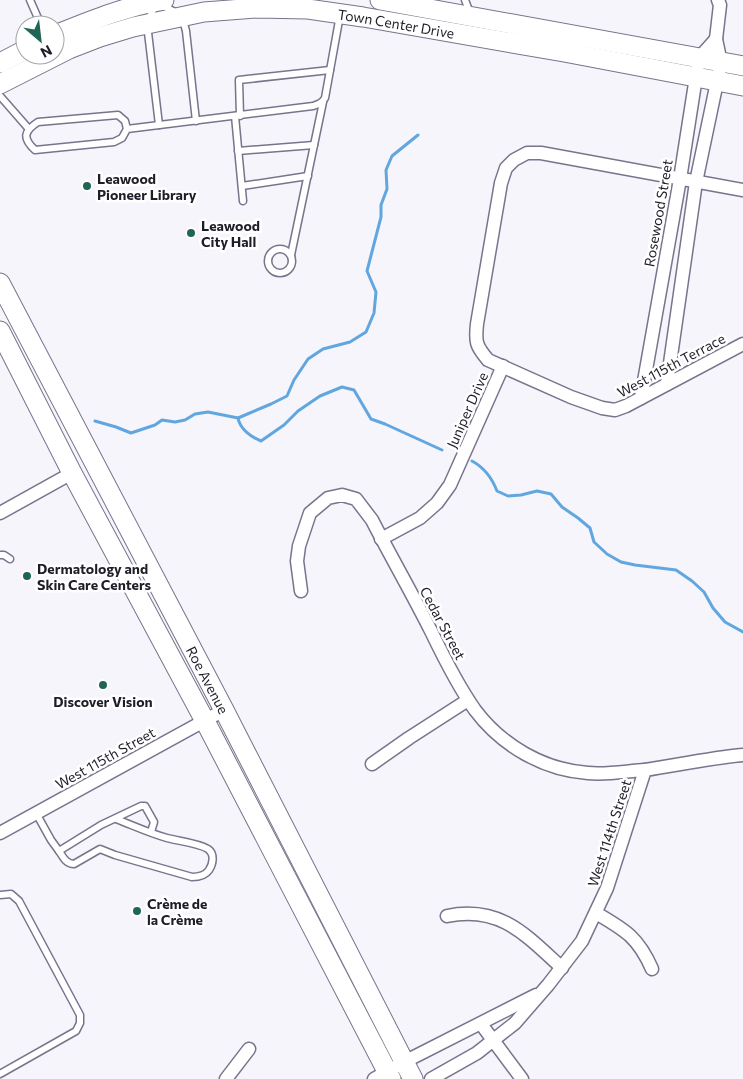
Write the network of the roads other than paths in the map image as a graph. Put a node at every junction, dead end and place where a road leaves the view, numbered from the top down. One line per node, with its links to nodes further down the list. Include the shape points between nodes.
1 (30, 0): 8 (lane)
2 (159, 0): 5 (main road); 9 (lane); 10 (lane)
3 (380, 0): 7 (main road, Town Center Drive)
4 (721, 2): 12 (street)
5 (126, 5): 11 (main road)
6 (341, 7): 9 (main road, Town Center Drive, via 256,8); 18 (lane); 19 (main road, Town Center Drive)
7 (468, 8): 14 (main road, Town Center Drive)
8 (37, 15)
9 (182, 16): 10 (main road, Town Center Drive); 26 (lane)
10 (147, 24): 21 (main road, Town Center Drive, via 69,49); 27 (lane)
11 (65, 31)
12 (716, 39): 14 (street); 16 (street)
13 (15, 55): 15 (main road)
14 (699, 58): 16 (main road, Town Center Drive); 19 (street, Rosewood Street)
15 (0, 63)
16 (722, 63): 17 (main road, Town Center Drive); 20 (street)
17 (743, 66)
18 (330, 70): 24 (lane); 25 (lane, via 238,80)
19 (696, 77): 20 (main road, Town Center Drive); 33 (street, Rosewood Street)
20 (717, 81): 22 (main road, Town Center Drive); 34 (street)
21 (0, 84)
22 (743, 86)
23 (0, 96): 28 (lane)
24 (323, 102): 25 (lane); 30 (lane)
25 (237, 116): 26 (lane); 31 (lane)
26 (196, 121): 27 (lane)
27 (159, 125): 29 (lane)
28 (28, 128): 29 (lane, via 38,122 118,115 125,120); 29 (lane, via 29,144 35,150 114,142 122,138)
29 (127, 129)
30 (314, 145): 31 (lane); 32 (lane)
31 (238, 151): 35 (lane)
32 (308, 176): 35 (lane); 40 (lane)
33 (680, 179): 34 (street); 38 (street, Rosewood Street); 46 (street, Juniper Drive, via 541,153 528,153 506,168 476,339 488,360)
34 (696, 182): 36 (street); 39 (street)
35 (242, 186): 37 (lane)
36 (743, 190)
37 (243, 202)
38 (667, 251): 39 (street); 42 (street, Rosewood Street)
39 (686, 253): 43 (street)
40 (290, 255)
41 (0, 282): 50 (main road, Roe Avenue)
42 (657, 308): 43 (street); 48 (street, Rosewood Street)
43 (677, 311): 47 (street)
44 (0, 331): 49 (main road, Roe Avenue)
45 (743, 344): 47 (street, West 115th Terrace)
46 (502, 366): 48 (street, West 115th Terrace, via 602,408 615,410); 52 (street, Juniper Drive, via 450,485 420,518)
47 (667, 384): 48 (street, West 115th Terrace)
48 (642, 398)
49 (72, 473): 50 (main road, via 85,477); 51 (street); 58 (main road, Roe Avenue)
50 (113, 498): 57 (main road, Roe Avenue)
51 (0, 513)
52 (381, 539): 55 (street, Cedar Street, via 356,499 342,495 328,498 310,513 299,546); 56 (street, Cedar Street)
53 (0, 555): 54 (lane)
54 (10, 559)
55 (300, 591)
56 (468, 700): 60 (street); 61 (street, Cedar Street, via 500,737 532,758 562,769 589,773)
57 (224, 710): 58 (street, West 115th Street); 76 (main road, Roe Avenue)
58 (205, 721): 62 (street, West 115th Street); 78 (main road, Roe Avenue)
59 (743, 755): 61 (street, West 114th Street)
60 (372, 764)
61 (645, 770): 68 (street, West 114th Street, via 615,868)
62 (36, 813): 64 (street, West 115th Street); 66 (lane)
63 (116, 819): 65 (lane); 65 (lane, via 145,806 154,822); 66 (lane)
64 (0, 831)
65 (151, 832): 66 (lane, via 209,850 212,864 205,875 192,877 100,849 70,864)
66 (59, 851)
67 (0, 895): 77 (lane, via 11,894 19,901 80,1015 80,1023 76,1031)
68 (596, 913): 70 (street, West 114th Street, via 582,941); 71 (street, via 628,933)
69 (447, 916): 70 (street, via 461,913 494,917 527,937)
70 (562, 968): 72 (street, West 114th Street)
71 (652, 969)
72 (541, 993): 73 (street, West 114th Street); 74 (street, West 114th Street, via 515,1023)
73 (481, 1024): 74 (street); 76 (street, West 114th Street)
74 (493, 1040): 81 (street, West 114th Street); 82 (street)
75 (249, 1049): 79 (street)
76 (404, 1062): 78 (street, West 114th Street); 80 (main road, Roe Avenue)
77 (0, 1074)
78 (384, 1076)
79 (226, 1079)
80 (412, 1079)
81 (430, 1079)
82 (522, 1079)

